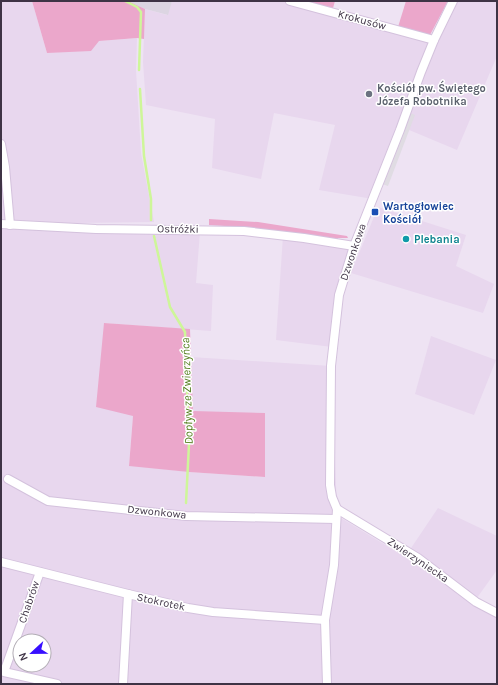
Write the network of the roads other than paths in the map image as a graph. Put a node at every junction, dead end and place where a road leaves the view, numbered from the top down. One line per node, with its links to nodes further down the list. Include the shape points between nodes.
1 (290, 1): 3 (street, Krokusów)
2 (453, 1): 3 (street, Dzwonkowa)
3 (434, 40): 7 (street, Dzwonkowa)
4 (1, 144): 6 (street)
5 (1, 224): 6 (street, Ostróżki)
6 (10, 225): 7 (street, Ostróżki, via 238,231)
7 (354, 246): 9 (street, Dzwonkowa, via 339,295 331,366 330,485)
8 (8, 479): 10 (street, Dzwonkowa, via 48,501 186,516)
9 (337, 509): 10 (street, Dzwonkowa); 14 (street, Zwierzyniecka, via 418,558 476,602)
10 (336, 519): 15 (street, Dzwonkowa, via 334,566)
11 (1, 562): 12 (street, Stokrotek)
12 (40, 572): 13 (street, Stokrotek); 16 (street, Chabrów, via 4,672)
13 (128, 594): 15 (street, Stokrotek, via 213,612); 17 (street)
14 (497, 613)
15 (325, 620): 18 (street, Dzwonkowa)
16 (57, 684)
17 (123, 684)
18 (328, 684)

